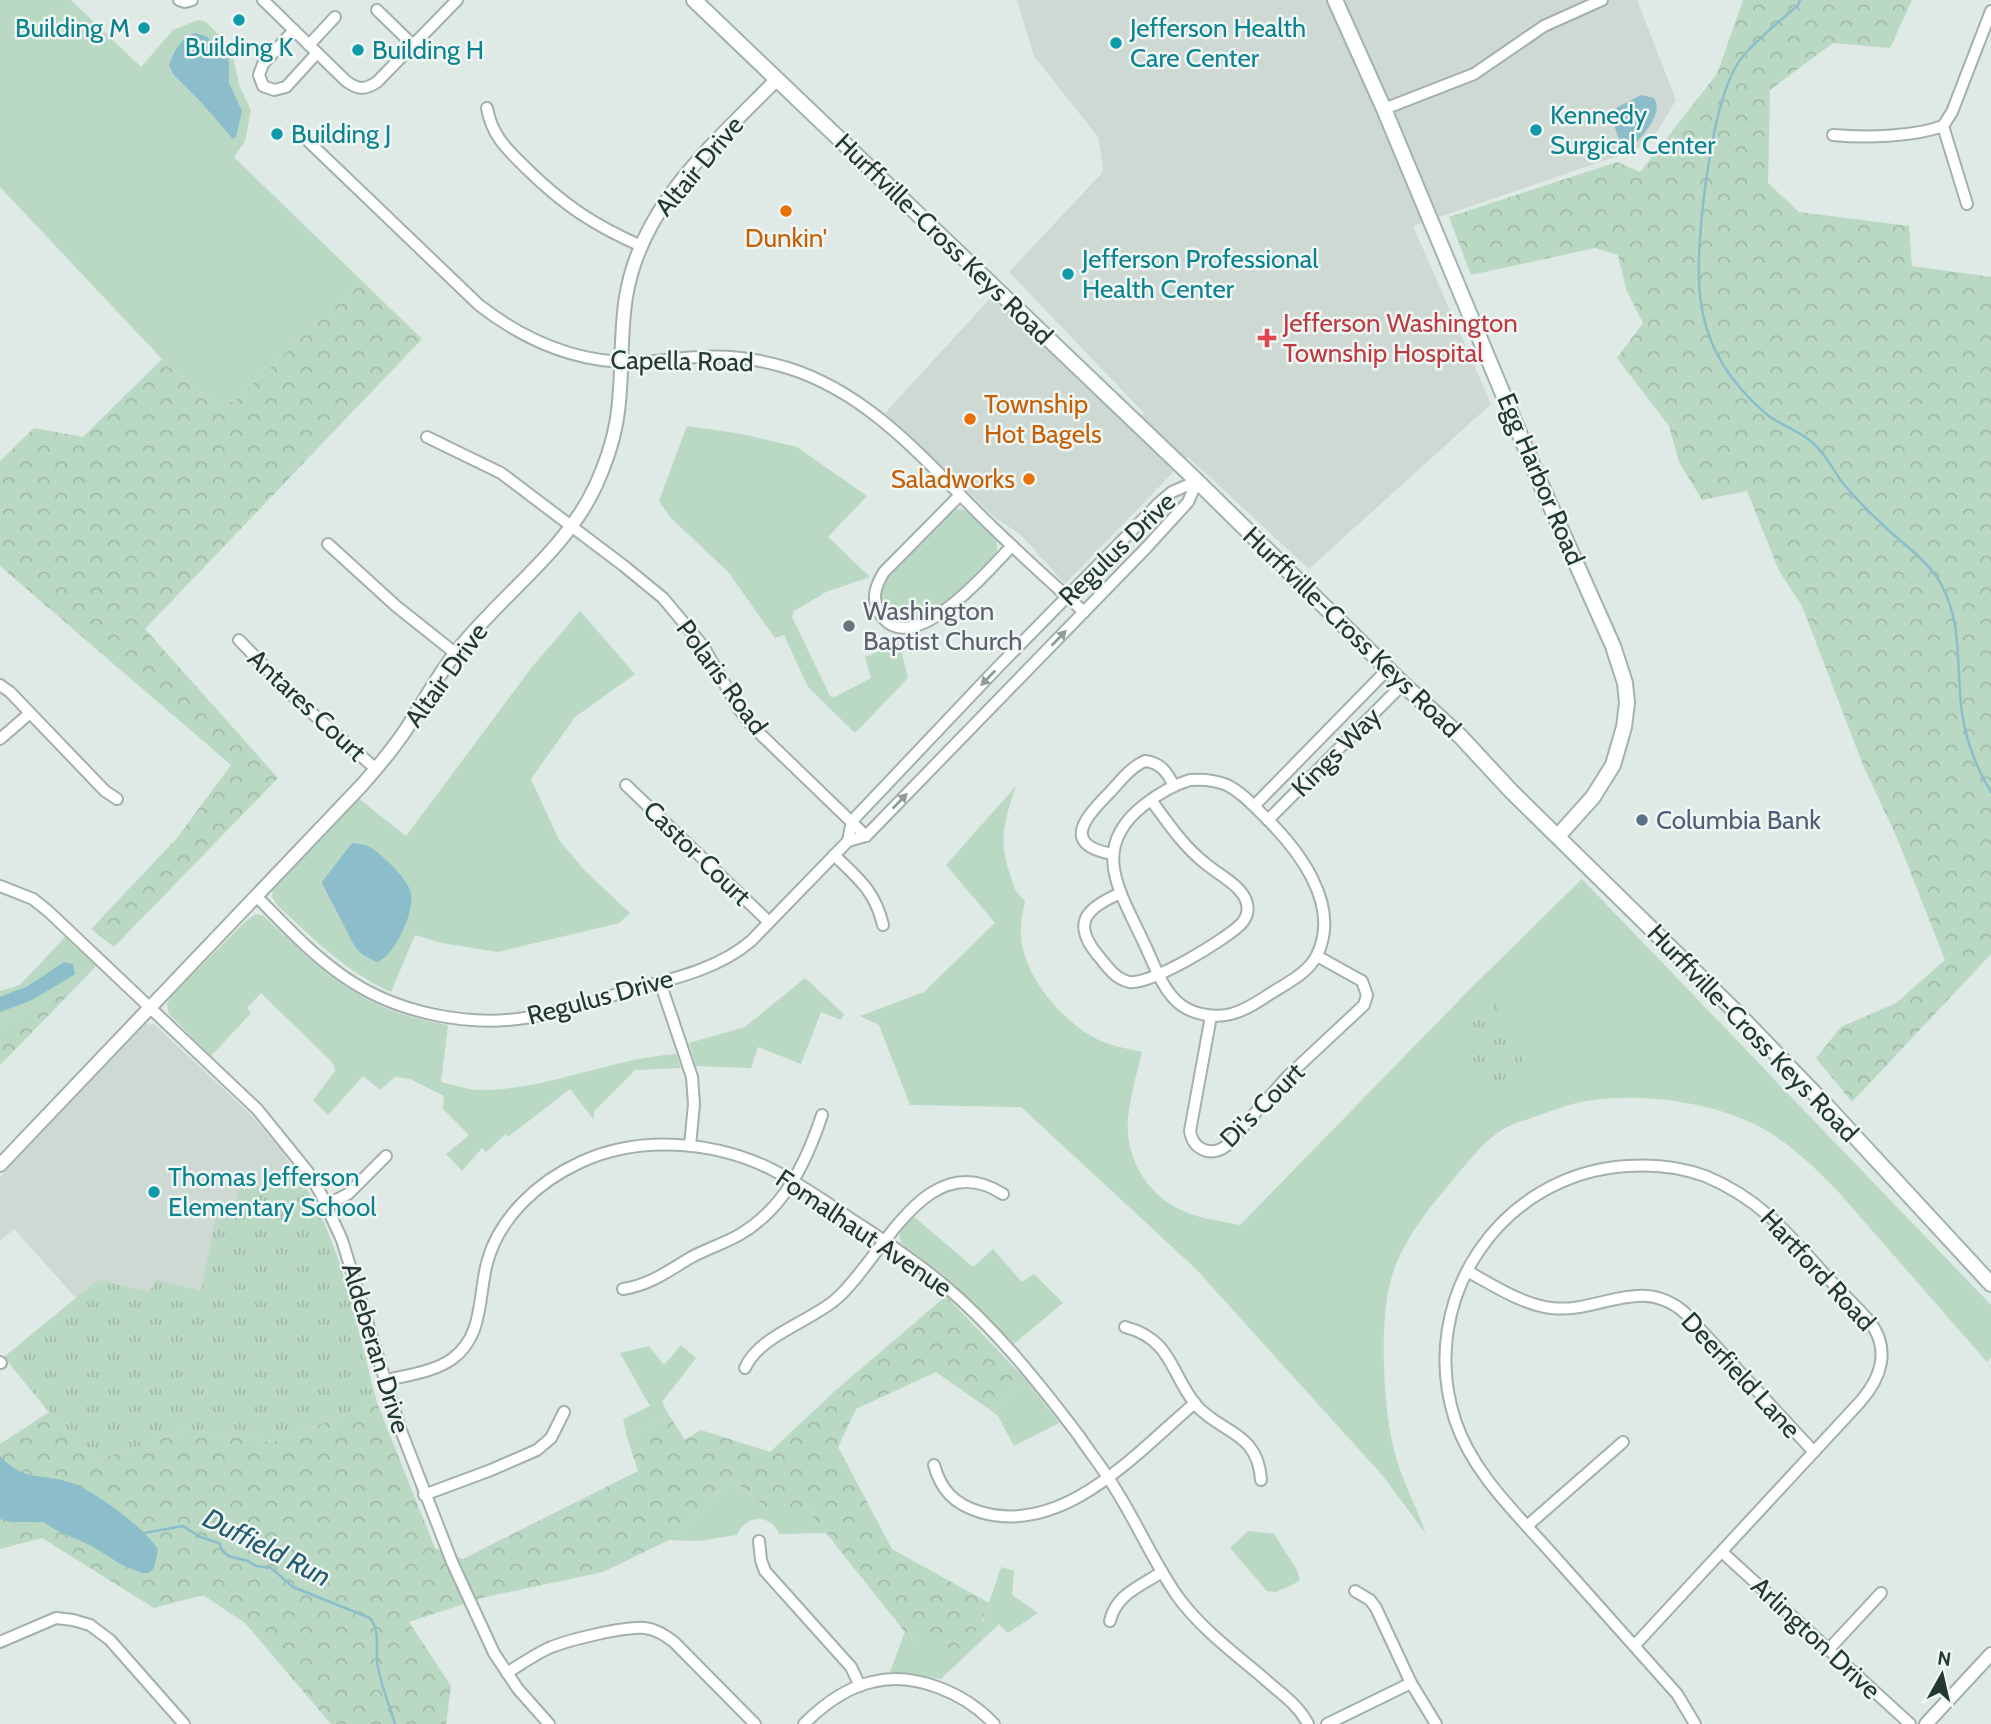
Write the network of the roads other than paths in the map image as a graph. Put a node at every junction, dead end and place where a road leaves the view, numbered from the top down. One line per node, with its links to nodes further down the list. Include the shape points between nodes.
1 (179, 0): 2 (street)
2 (192, 0)
3 (262, 0): 11 (street)
4 (457, 0): 13 (street)
5 (694, 0): 15 (main road, Hurffville-Cross Keys Road)
6 (1335, 0): 17 (main road, Egg Harbor Road)
7 (1602, 0): 17 (street, via 1544,26 1474,74)
8 (377, 10): 13 (street)
9 (1991, 11): 18 (street)
10 (335, 17): 12 (street)
11 (294, 30): 12 (street); 14 (street, via 263,64 259,75 263,86 274,90 286,87)
12 (309, 45): 14 (street)
13 (413, 45): 14 (street, via 377,82 361,89)
14 (317, 53)
15 (777, 79): 22 (street, Altair Drive, via 675,186); 25 (main road, Hurffville-Cross Keys Road)
16 (487, 108): 22 (street, via 497,138 552,193 587,220)
17 (1384, 109): 46 (main road, Egg Harbor Road, via 1621,668 1627,703 1622,740 1613,765)
18 (1943, 126): 19 (street, via 1862,137); 21 (street)
19 (1833, 135)
20 (309, 142): 23 (street, Capella Road, via 465,293 502,322 561,350)
21 (1967, 204)
22 (641, 246): 23 (street, Altair Drive, via 626,298)
23 (621, 362): 26 (street, Capella Road, via 734,357 808,375 878,416); 27 (street, Altair Drive, via 610,449 593,491)
24 (427, 437): 27 (street, Polaris Road, via 501,473)
25 (1196, 481): 28 (street, Regulus Drive, via 1171,492); 31 (street, Regulus Drive, via 1188,502); 36 (main road, Hurffville-Cross Keys Road)
26 (960, 495): 30 (street, Capella Road); 30 (street, via 877,583 876,605 887,622 908,629 939,614)
27 (571, 525): 35 (street, Altair Drive); 49 (street, Polaris Road, via 671,607 709,656 745,717)
28 (1128, 534): 31 (street); 32 (street, Regulus Drive)
29 (328, 544): 35 (street)
30 (1012, 546): 32 (street, Capella Road)
31 (1144, 550): 33 (street, Regulus Drive)
32 (1067, 596): 33 (street, Capella Road); 49 (street, Regulus Drive, one-way to 49)
33 (1084, 612): 50 (street, Regulus Drive, one-way to 33)
34 (239, 640): 41 (street, Antares Court, via 296,699)
35 (455, 653): 41 (street, Altair Drive)
36 (1388, 669): 37 (main road, Hurffville-Cross Keys Road); 47 (street, Kings Way)
37 (1403, 684): 48 (street, Kings Way); 51 (main road, Hurffville-Cross Keys Road)
38 (0, 685): 39 (street)
39 (30, 713): 40 (street); 44 (street)
40 (0, 739)
41 (376, 769): 58 (street, Altair Drive)
42 (626, 785): 59 (street, Castor Court)
43 (1174, 786): 45 (street); 47 (street, via 1190,780 1214,781 1233,788); 53 (street, via 1164,768 1144,761 1088,814 1082,828 1086,844)
44 (117, 799)
45 (1151, 800): 53 (street, via 1125,822); 62 (street, via 1186,846 1240,891 1248,909 1235,929)
46 (1588, 803): 51 (main road, Egg Harbor Road); 55 (main road, via 1574,835)
47 (1254, 806): 48 (street)
48 (1268, 820): 61 (street, via 1296,852 1315,885 1323,924)
49 (852, 821): 50 (street, Polaris Road); 52 (street)
50 (866, 836): 52 (street, Regulus Drive)
51 (1558, 836): 55 (main road, Hurffville-Cross Keys Road)
52 (848, 841): 54 (street, Regulus Drive)
53 (1112, 854): 57 (street)
54 (834, 855): 59 (street, Regulus Drive); 60 (street, via 869,889)
55 (1580, 859): 75 (main road, Hurffville-Cross Keys Road, via 1824,1102)
56 (0, 886): 64 (street, Aldeberan Drive, via 40,905)
57 (1121, 893): 62 (street); 62 (street, via 1091,910 1084,936 1122,980 1135,982)
58 (257, 897): 63 (street, Regulus Drive, via 343,977 371,993 428,1012 475,1019 532,1017); 64 (street, Altair Drive)
59 (769, 922): 63 (street, Regulus Drive, via 729,958)
60 (883, 925)
61 (1317, 956): 65 (street, via 1296,977 1246,1008); 65 (street, Di's Court, via 1362,981 1367,995 1364,1005 1288,1076 1226,1146 1213,1152 1195,1144 1190,1131)
62 (1159, 975): 65 (street, via 1180,1004)
63 (660, 982): 67 (street, via 692,1077 695,1096)
64 (149, 1008): 69 (street, Altair Drive); 72 (street, Aldeberan Drive, via 271,1124)
65 (1211, 1016)
66 (822, 1115): 70 (street)
67 (690, 1146): 70 (street, Fomalhaut Avenue, via 738,1157); 79 (street, Fomalhaut Avenue, via 621,1149 574,1165 540,1187 512,1215 494,1243 484,1272 477,1324 468,1342 443,1364)
68 (386, 1156): 72 (street, via 348,1194)
69 (0, 1165)
70 (792, 1181): 73 (street, Fomalhaut Avenue); 76 (street, via 774,1209 749,1229 648,1283)
71 (1003, 1194): 73 (street, via 974,1183 947,1185 905,1214)
72 (326, 1205): 79 (street, Aldeberan Drive, via 347,1254)
73 (884, 1241): 78 (street, via 842,1294 765,1344); 85 (street, Fomalhaut Avenue, via 945,1286 985,1324 1060,1412)
74 (1467, 1271): 83 (street, Deerfield Lane, via 1528,1303 1553,1309 1634,1295 1670,1302); 83 (street, Hartford Road, via 1482,1245 1513,1211 1572,1177 1618,1166 1654,1166 1688,1171 1737,1191 1781,1225 1878,1336 1882,1361 1874,1386); 88 (street, Hartford Road, via 1448,1328 1449,1397 1472,1457)
75 (1991, 1284)
76 (623, 1289)
77 (1125, 1326): 80 (street, via 1158,1343)
78 (745, 1368)
79 (384, 1381): 87 (street, Aldeberan Drive)
80 (1195, 1403): 85 (street); 86 (street, via 1247,1444)
81 (564, 1412): 87 (street, via 551,1438 537,1450)
82 (1623, 1442): 88 (street)
83 (1814, 1452): 90 (street, Hartford Road)
84 (934, 1465): 85 (street, via 951,1497 996,1516 1033,1515 1059,1507)
85 (1107, 1477): 91 (street, Fomalhaut Avenue)
86 (1261, 1480)
87 (424, 1495): 99 (street, Aldeberan Drive, via 471,1606)
88 (1527, 1525): 96 (street, Hartford Road)
89 (758, 1541): 101 (street, via 765,1571 851,1667)
90 (1723, 1552): 96 (street, Hartford Road); 97 (street, Arlington Drive)
91 (1162, 1572): 94 (street, via 1119,1600); 107 (street, Fomalhaut Avenue, via 1202,1625 1296,1706)
92 (1355, 1591): 100 (street, via 1376,1608)
93 (1881, 1593): 97 (street)
94 (1110, 1621)
95 (0, 1642): 102 (street, via 56,1618 90,1625 117,1647)
96 (1634, 1646): 110 (street, Hartford Road, via 1684,1703)
97 (1828, 1650): 111 (street, Arlington Drive)
98 (1991, 1654): 112 (street)
99 (507, 1673): 103 (street, Aldeberan Drive); 104 (street, via 557,1644 645,1628 666,1635)
100 (1411, 1684): 108 (street); 109 (street)
101 (859, 1686): 105 (street, via 825,1704); 106 (street, via 885,1680 943,1688 971,1703)
102 (184, 1724)
103 (549, 1724)
104 (755, 1724)
105 (804, 1724)
106 (993, 1724)
107 (1308, 1724)
108 (1327, 1724)
109 (1436, 1724)
110 (1695, 1724)
111 (1910, 1724)
112 (1926, 1724)

